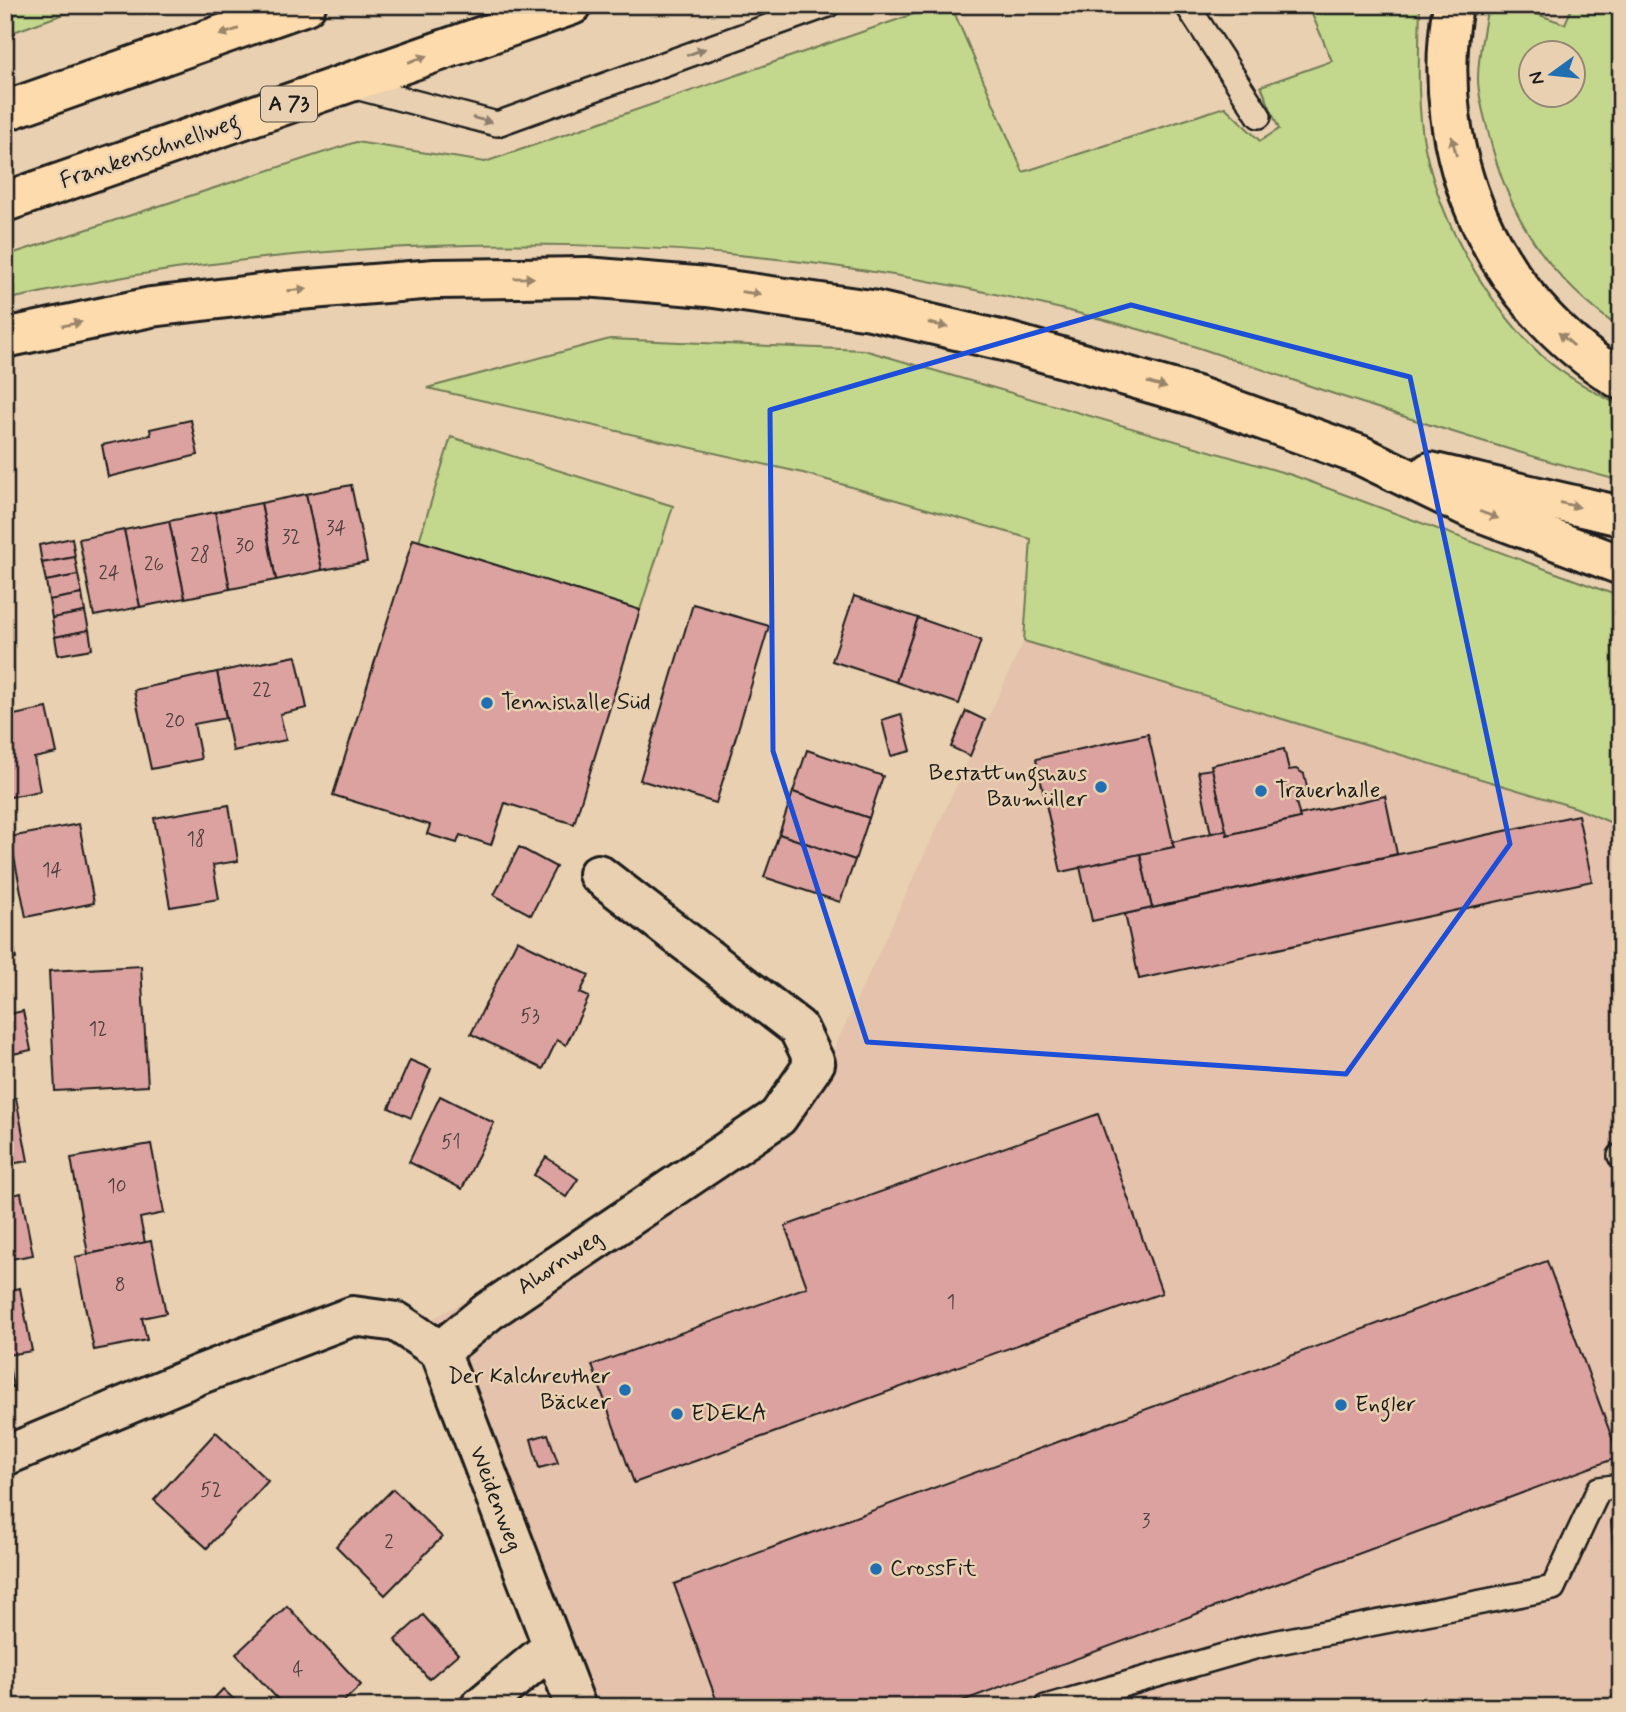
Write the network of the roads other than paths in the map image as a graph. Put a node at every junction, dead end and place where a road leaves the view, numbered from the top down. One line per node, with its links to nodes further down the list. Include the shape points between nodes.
1 (572, 5): 6 (highway, Frankenschnellweg / A 73, one-way to 1)
2 (828, 5): 6 (lane, one-way to 2, via 497,124)
3 (1186, 5): 8 (lane)
4 (1453, 5): 11 (highway, one-way to 4, via 1561,336 1528,301 1500,263 1479,222 1451,134 1446,53)
5 (300, 7): 7 (highway, one-way to 7)
6 (345, 85): 9 (highway, Frankenschnellweg / A 73)
7 (5, 111)
8 (1259, 116)
9 (5, 202)
10 (5, 338): 12 (highway, one-way to 12, via 151,307 435,279 586,277 707,287 871,310 1008,342 1196,396)
11 (1621, 380)
12 (1360, 456): 13 (highway, one-way to 13); 14 (highway, one-way to 14, via 1472,509)
13 (1621, 516)
14 (1621, 565)
15 (597, 874): 16 (street, Ahornweg, via 798,1028 815,1063 778,1117 489,1311)
16 (440, 1351): 17 (street, via 397,1322 353,1315); 19 (street, Weidenweg)
17 (5, 1456)
18 (1621, 1486): 22 (lane, via 1599,1489 1553,1588 1258,1646)
19 (552, 1647): 20 (street); 21 (street, Weidenweg)
20 (480, 1707)
21 (576, 1707)
22 (1046, 1707)

